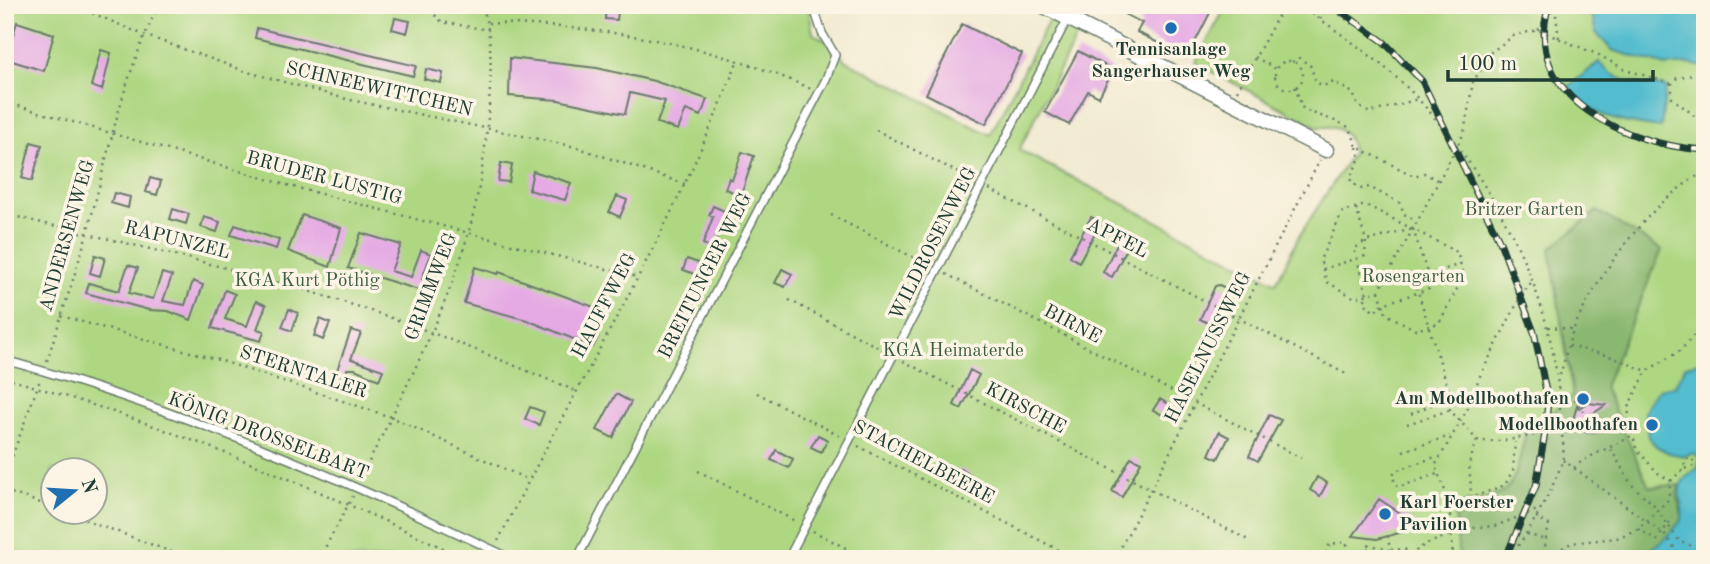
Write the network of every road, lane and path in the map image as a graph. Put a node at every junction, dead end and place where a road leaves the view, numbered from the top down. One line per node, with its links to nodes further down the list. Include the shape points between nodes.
1 (73, 5): 16 (path, SCHNEEWITTCHEN)
2 (159, 5): 16 (path, ANDERSENWEG)
3 (425, 5): 14 (path, via 442,22)
4 (482, 5): 12 (path, GRIMMWEG)
5 (813, 5): 26 (lane, BREITUNGER WEG, via 835,55)
6 (1042, 5): 10 (street)
7 (1284, 5): 18 (path)
8 (1301, 5): 11 (path)
9 (1555, 7): 15 (path); 17 (path)
10 (1068, 18): 35 (street); 39 (lane, WILDROSENWEG)
11 (1320, 19): 13 (path, via 1329,7); 27 (path)
12 (488, 23): 14 (path, GRIMMWEG); 19 (path, via 615,31)
13 (1354, 25)
14 (489, 30): 30 (path, GRIMMWEG)
15 (1538, 30): 17 (path); 33 (path, via 1515,35 1490,52 1473,82)
16 (144, 35): 30 (path, SCHNEEWITTCHEN, via 297,86); 32 (path, ANDERSENWEG)
17 (1559, 38): 23 (path, via 1624,69)
18 (1255, 57): 21 (path); 25 (path)
19 (737, 62): 26 (path); 38 (path, HAUFFWEG)
20 (1292, 62): 21 (path); 24 (path, via 1302,75); 27 (path, via 1299,58 1310,65 1316,82 1323,86 1334,82 1353,93 1358,106 1370,113)
21 (1276, 69): 24 (path, via 1280,86)
22 (1691, 75): 23 (path)
23 (1672, 84): 29 (path, via 1672,98)
24 (1294, 87): 34 (path, via 1303,109 1350,128)
25 (1238, 88)
26 (819, 93): 139 (lane, BREITUNGER WEG)
27 (1419, 99): 33 (path)
28 (5, 102): 32 (path, BRUDER LUSTIG)
29 (1705, 124)
30 (487, 130): 38 (path, SCHNEEWITTCHEN, via 576,147); 45 (path, GRIMMWEG)
31 (876, 130): 39 (path, APFEL)
32 (111, 132): 45 (path, BRUDER LUSTIG, via 294,187); 46 (path, ANDERSENWEG)
33 (1458, 145): 37 (path); 54 (path, via 1510,232)
34 (1357, 147): 37 (path, via 1415,176 1424,173); 43 (path, via 1360,158 1352,183 1400,203 1404,214)
35 (1326, 150): 61 (path, HASELNUSSWEG)
36 (1705, 172): 65 (path, via 1679,187 1635,233)
37 (1439, 181): 43 (path)
38 (685, 184): 53 (path, HAUFFWEG)
39 (982, 185): 51 (lane, WILDROSENWEG); 61 (path, APFEL)
40 (1356, 208): 44 (path, via 1366,205); 47 (path); 50 (path, via 1343,211 1320,260)
41 (5, 214): 46 (path, RAPUNZEL)
42 (831, 215): 51 (path, BIRNE)
43 (1417, 222): 44 (path)
44 (1413, 229): 47 (path); 49 (path, via 1457,252); 52 (path); 55 (path)
45 (469, 232): 53 (path, BRUDER LUSTIG); 66 (path, GRIMMWEG)
46 (87, 234): 60 (path, ANDERSENWEG); 66 (path, RAPUNZEL, via 241,271)
47 (1366, 241): 48 (path, via 1365,256); 48 (path, via 1354,249)
48 (1356, 259): 50 (path); 57 (path)
49 (1461, 264): 52 (path); 63 (path, via 1464,276 1439,323)
50 (1323, 269): 57 (path, via 1327,282 1345,293 1355,298)
51 (937, 270): 68 (lane, WILDROSENWEG); 81 (path, BIRNE)
52 (1428, 275): 56 (path, via 1431,285); 56 (path, via 1417,278)
53 (637, 277): 76 (path, HAUFFWEG)
54 (1531, 283): 64 (path); 87 (path, via 1479,378)
55 (1379, 291): 57 (path); 59 (path)
56 (1418, 292): 59 (path); 63 (path)
57 (1367, 294): 59 (path, via 1366,307 1374,312)
58 (789, 300): 68 (path, KIRSCHE)
59 (1383, 303): 63 (path, via 1386,314 1416,330)
60 (61, 316): 70 (path, ANDERSENWEG); 86 (path, STERNTALER, via 219,360)
61 (1240, 318): 72 (path, APFEL); 81 (path, HASELNUSSWEG)
62 (1705, 322): 71 (path, via 1681,350)
63 (1429, 326): 79 (path, via 1449,391)
64 (1548, 327): 65 (path); 74 (path)
65 (1573, 330): 67 (path)
66 (431, 331): 76 (path, RAPUNZEL); 86 (path, GRIMMWEG)
67 (1569, 346): 71 (path); 74 (path)
68 (893, 356): 93 (lane, WILDROSENWEG); 108 (path, KIRSCHE)
69 (5, 360): 70 (lane, KÖNIG DROSSELBART)
70 (44, 371): 75 (path, ANDERSENWEG); 107 (lane, KÖNIG DROSSELBART)
71 (1647, 371): 91 (path, via 1630,403)
72 (1346, 374)
73 (5, 378): 75 (path)
74 (1559, 378): 78 (path)
75 (38, 387): 104 (path, ANDERSENWEG); 113 (path)
76 (576, 391): 105 (path, HAUFFWEG)
77 (757, 393): 93 (path, STACHELBEERE)
78 (1560, 397): 85 (path, via 1575,400); 89 (path)
79 (1447, 398): 80 (path); 83 (path)
80 (1435, 402): 82 (path, via 1434,397); 84 (path)
81 (1196, 405): 98 (path, BIRNE); 108 (path, HASELNUSSWEG)
82 (1408, 406)
83 (1450, 410): 87 (path); 88 (path)
84 (1411, 414)
85 (1586, 414)
86 (391, 417): 105 (path, STERNTALER); 107 (path, GRIMMWEG)
87 (1461, 422): 90 (path); 92 (path)
88 (1407, 424)
89 (1561, 432): 94 (path); 99 (path)
90 (1450, 436): 96 (path); 97 (path)
91 (1631, 436): 95 (path); 106 (path, via 1647,462)
92 (1477, 440): 94 (path); 110 (path, via 1469,464)
93 (849, 441): 120 (lane, WILDROSENWEG); 142 (path, STACHELBEERE)
94 (1515, 442): 110 (path, via 1513,470 1505,485)
95 (1611, 449): 100 (path, via 1583,459); 115 (path, via 1631,484)
96 (1404, 451)
97 (1440, 456): 103 (path); 103 (path, via 1392,475 1399,487)
98 (1301, 458)
99 (1563, 460): 100 (path); 114 (path)
100 (1574, 468): 118 (path)
101 (1683, 468): 106 (path)
102 (698, 471): 120 (path)
103 (1437, 474): 111 (path)
104 (5, 476)
105 (528, 480): 131 (path, HAUFFWEG)
106 (1671, 481): 115 (path, via 1668,500)
107 (357, 488): 113 (path, GRIMMWEG); 131 (lane, KÖNIG DROSSELBART)
108 (1152, 490): 128 (path, KIRSCHE); 143 (path, HASELNUSSWEG)
109 (5, 491): 112 (path)
110 (1468, 499): 111 (path)
111 (1449, 500): 125 (path)
112 (38, 502)
113 (349, 504): 136 (path, GRIMMWEG); 137 (path)
114 (1538, 510): 116 (path); 125 (path)
115 (1656, 510): 118 (path); 121 (path)
116 (1536, 517): 123 (path); 126 (path, via 1549,525)
117 (1673, 517): 121 (path)
118 (1645, 519): 122 (path); 124 (path)
119 (102, 526): 135 (path)
120 (805, 526): 140 (lane, WILDROSENWEG); 141 (path)
121 (1668, 528): 124 (path); 133 (path, via 1680,542)
122 (1638, 529): 127 (path); 147 (path, via 1617,538 1571,543)
123 (1526, 533): 126 (path); 146 (path)
124 (1663, 534): 127 (path); 148 (path)
125 (1451, 535): 134 (path, via 1426,544); 145 (path)
126 (1544, 539): 147 (path, via 1546,552)
127 (1657, 540): 130 (path)
128 (1250, 541)
129 (1379, 545): 132 (path); 132 (path, via 1388,539); 144 (path, via 1367,544 1367,549 1351,554 1346,542 1330,544)
130 (1659, 545)
131 (494, 550): 138 (lane, KÖNIG DROSSELBART)
132 (1390, 550): 134 (path, via 1405,549)
133 (1705, 550)
134 (1407, 558)
135 (190, 559)
136 (319, 559)
137 (466, 559)
138 (512, 559)
139 (577, 559)
140 (788, 559)
141 (867, 559)
142 (1076, 559)
143 (1115, 559)
144 (1322, 559)
145 (1453, 559)
146 (1508, 559)
147 (1553, 559)
148 (1683, 559)

